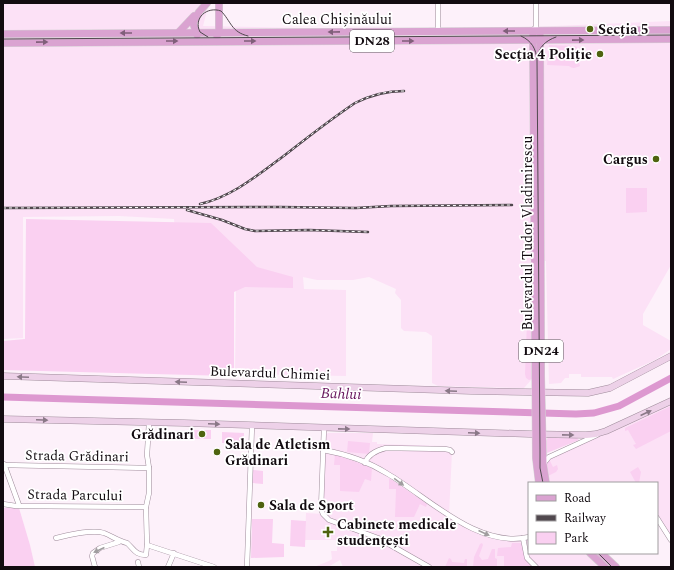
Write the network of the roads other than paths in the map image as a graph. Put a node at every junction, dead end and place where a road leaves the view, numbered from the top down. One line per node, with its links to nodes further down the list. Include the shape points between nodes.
1 (207, 3): 5 (main road)
2 (219, 3): 10 (main road)
3 (438, 3): 11 (street)
4 (536, 3): 6 (street)
5 (199, 12): 8 (main road); 9 (main road, via 193,23)
6 (536, 30): 7 (main road, Calea Chișinăului / DN28); 11 (main road, Calea Chișinăului / DN28, one-way to 11); 15 (main road, Bulevardul Tudor Vladimirescu / DN24)
7 (671, 30)
8 (179, 32): 9 (main road, Calea Chișinăului / DN28); 12 (main road, Calea Chișinăului / DN28, one-way to 12)
9 (196, 32): 10 (main road, Calea Chișinăului / DN28); 17 (main road)
10 (219, 32): 11 (main road, Calea Chișinăului / DN28, one-way to 10); 17 (main road, via 216,38)
11 (438, 32)
12 (3, 34)
13 (671, 39): 16 (main road, Calea Chișinăului / DN28, one-way to 13)
14 (517, 40): 15 (main road, Calea Chișinăului / DN28); 17 (main road, Calea Chișinăului / DN28, one-way to 14); 19 (main road, via 528,47)
15 (536, 40): 16 (main road, Calea Chișinăului / DN28); 19 (main road, Bulevardul Tudor Vladimirescu / DN24)
16 (559, 40): 19 (main road, via 547,44)
17 (208, 42): 18 (main road, Calea Chișinăului / DN28, one-way to 17)
18 (3, 43)
19 (536, 57): 22 (main road, Bulevardul Tudor Vladimirescu / DN24)
20 (671, 356): 22 (main road, Bulevardul Chimiei, via 602,390 588,393)
21 (3, 376): 22 (main road, Bulevardul Chimiei, one-way to 21)
22 (539, 392): 29 (main road, Bulevardul Tudor Vladimirescu / DN24, via 539,427)
23 (671, 401): 28 (main road, one-way to 23)
24 (3, 419): 25 (main road, one-way to 25)
25 (149, 422): 26 (main road, one-way to 26); 35 (street)
26 (252, 425): 27 (main road); 54 (street)
27 (324, 428): 29 (main road, one-way to 29); 30 (street)
28 (606, 431): 29 (main road, one-way to 28, via 586,435); 34 (street, via 546,458)
29 (536, 434): 34 (main road, Bulevardul Tudor Vladimirescu / DN24); 36 (main road, Bulevardul Tudor Vladimirescu / DN24)
30 (323, 450): 32 (street); 55 (street, via 322,509 326,517 378,538)
31 (452, 452): 32 (street, via 446,449 386,448 368,457)
32 (365, 463): 44 (street, one-way to 44, via 390,475 442,512 482,533 495,537)
33 (3, 464): 35 (street, Strada Grădinari); 39 (street, Strada Grădinari)
34 (543, 464): 37 (main road, Bulevardul Tudor Vladimirescu / DN24)
35 (149, 468): 40 (street)
36 (539, 482)
37 (546, 482)
38 (3, 504): 39 (street, Strada Parcului)
39 (18, 506): 40 (street, Strada Parcului)
40 (146, 507): 47 (street)
41 (658, 520): 45 (street)
42 (528, 537): 44 (street)
43 (56, 538): 46 (street, via 102,532)
44 (523, 538): 56 (street, via 527,558)
45 (671, 540)
46 (119, 542): 47 (street, via 127,543 134,552 142,555 146,555); 51 (street, one-way to 51, via 93,553)
47 (147, 545): 48 (street)
48 (174, 553): 52 (street); 53 (street)
49 (591, 554): 57 (main road)
50 (602, 554): 58 (main road)
51 (95, 567)
52 (168, 567)
53 (214, 567)
54 (247, 567)
55 (428, 567)
56 (536, 567)
57 (605, 567)
58 (616, 567)

